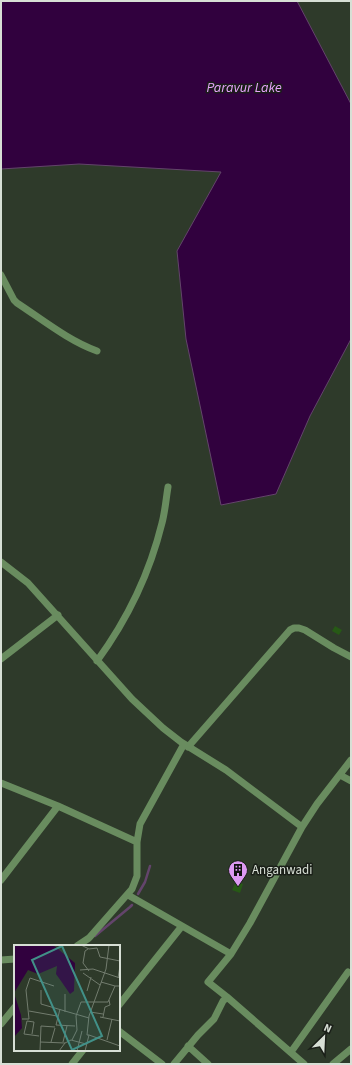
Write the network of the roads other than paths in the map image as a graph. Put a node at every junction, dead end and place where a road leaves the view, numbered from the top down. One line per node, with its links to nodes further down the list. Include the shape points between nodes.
1 (1, 275): 2 (street, via 17,304 75,341)
2 (98, 351)
3 (168, 487): 8 (street, via 160,529 137,593 114,637)
4 (1, 562): 5 (street, via 28,583)
5 (58, 615): 7 (street); 8 (street)
6 (351, 657): 9 (street, via 306,630 290,630)
7 (1, 658)
8 (97, 661): 9 (street, via 132,699)
9 (186, 745): 15 (street, via 226,770); 16 (street, via 143,815)
10 (351, 760): 11 (street)
11 (340, 775): 12 (street); 15 (street)
12 (351, 781)
13 (1, 783): 14 (street)
14 (58, 806): 16 (street); 17 (street)
15 (302, 827): 21 (street)
16 (137, 842): 18 (street, via 136,882)
17 (1, 880)
18 (128, 895): 19 (street); 20 (street, via 89,938)
19 (182, 926): 21 (street); 26 (street)
20 (78, 945)
21 (231, 954): 25 (street, via 208,982)
22 (14, 959): 23 (street)
23 (1, 960)
24 (348, 972): 33 (street)
25 (227, 997): 30 (street, via 214,1019); 33 (street)
26 (120, 1004)
27 (14, 1008): 28 (street)
28 (1, 1024)
29 (120, 1032): 35 (street)
30 (188, 1046): 36 (street); 37 (street)
31 (351, 1050): 39 (street)
32 (82, 1051): 34 (street)
33 (291, 1052): 38 (street)
34 (72, 1064)
35 (162, 1064)
36 (174, 1064)
37 (208, 1064)
38 (304, 1064)
39 (333, 1064)

